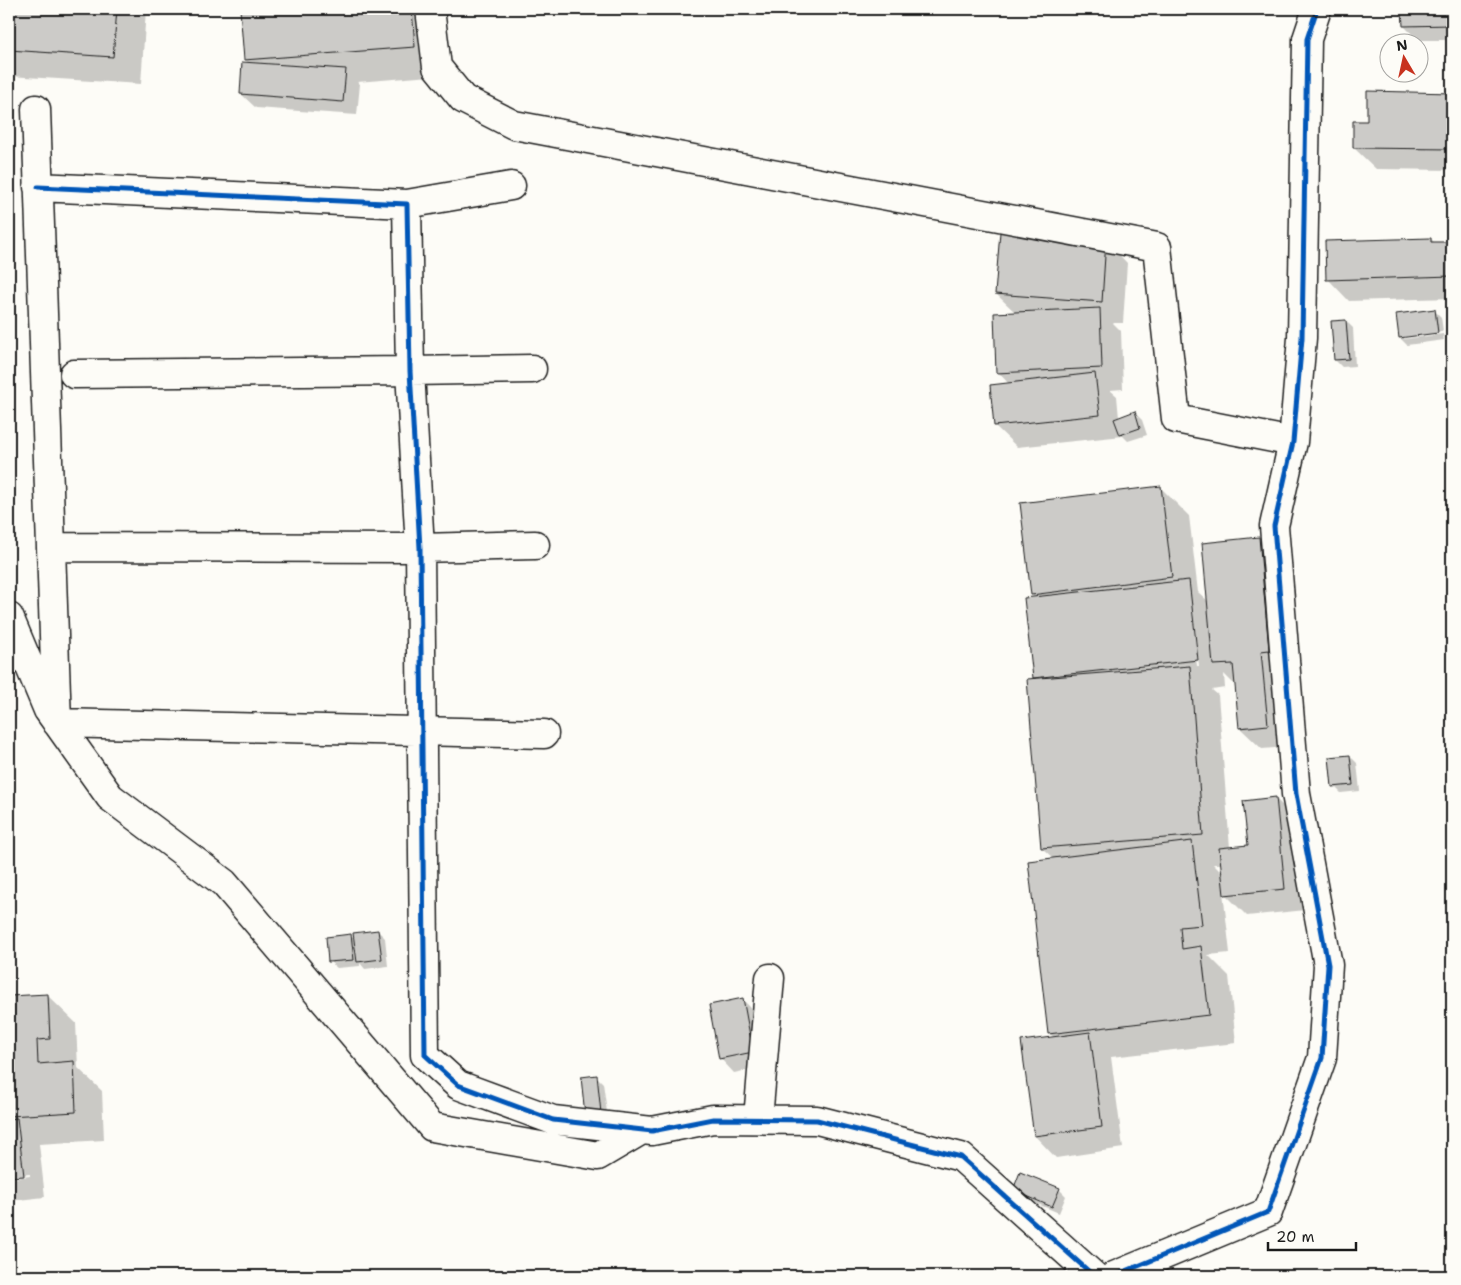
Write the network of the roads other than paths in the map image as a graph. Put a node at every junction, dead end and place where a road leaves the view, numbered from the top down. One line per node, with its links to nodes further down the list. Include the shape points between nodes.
1 (430, 9): 10 (street, via 437,67 463,99 514,125 1157,247 1176,419)
2 (1317, 9): 10 (street, via 1306,39 1302,338)
3 (36, 108): 5 (street)
4 (511, 186): 6 (street)
5 (38, 187): 6 (street); 12 (street)
6 (407, 204): 8 (street)
7 (532, 368): 8 (street)
8 (410, 371): 9 (street); 13 (street)
9 (74, 374)
10 (1293, 442): 22 (street, via 1274,526 1296,794 1328,965 1322,1058 1268,1212)
11 (535, 545): 13 (street)
12 (51, 547): 13 (street); 15 (street)
13 (420, 548): 16 (street)
14 (9, 617): 15 (street, via 48,710)
15 (58, 723): 16 (street); 20 (street, via 110,798 224,883 432,1127 598,1156)
16 (422, 731): 17 (street); 20 (street, via 425,1055 458,1085 553,1120)
17 (544, 734)
18 (770, 978): 19 (street)
19 (758, 1119): 20 (street, via 713,1119 652,1131); 21 (street, via 817,1120 961,1157)
20 (642, 1130)
21 (1094, 1276)
22 (1114, 1276)

